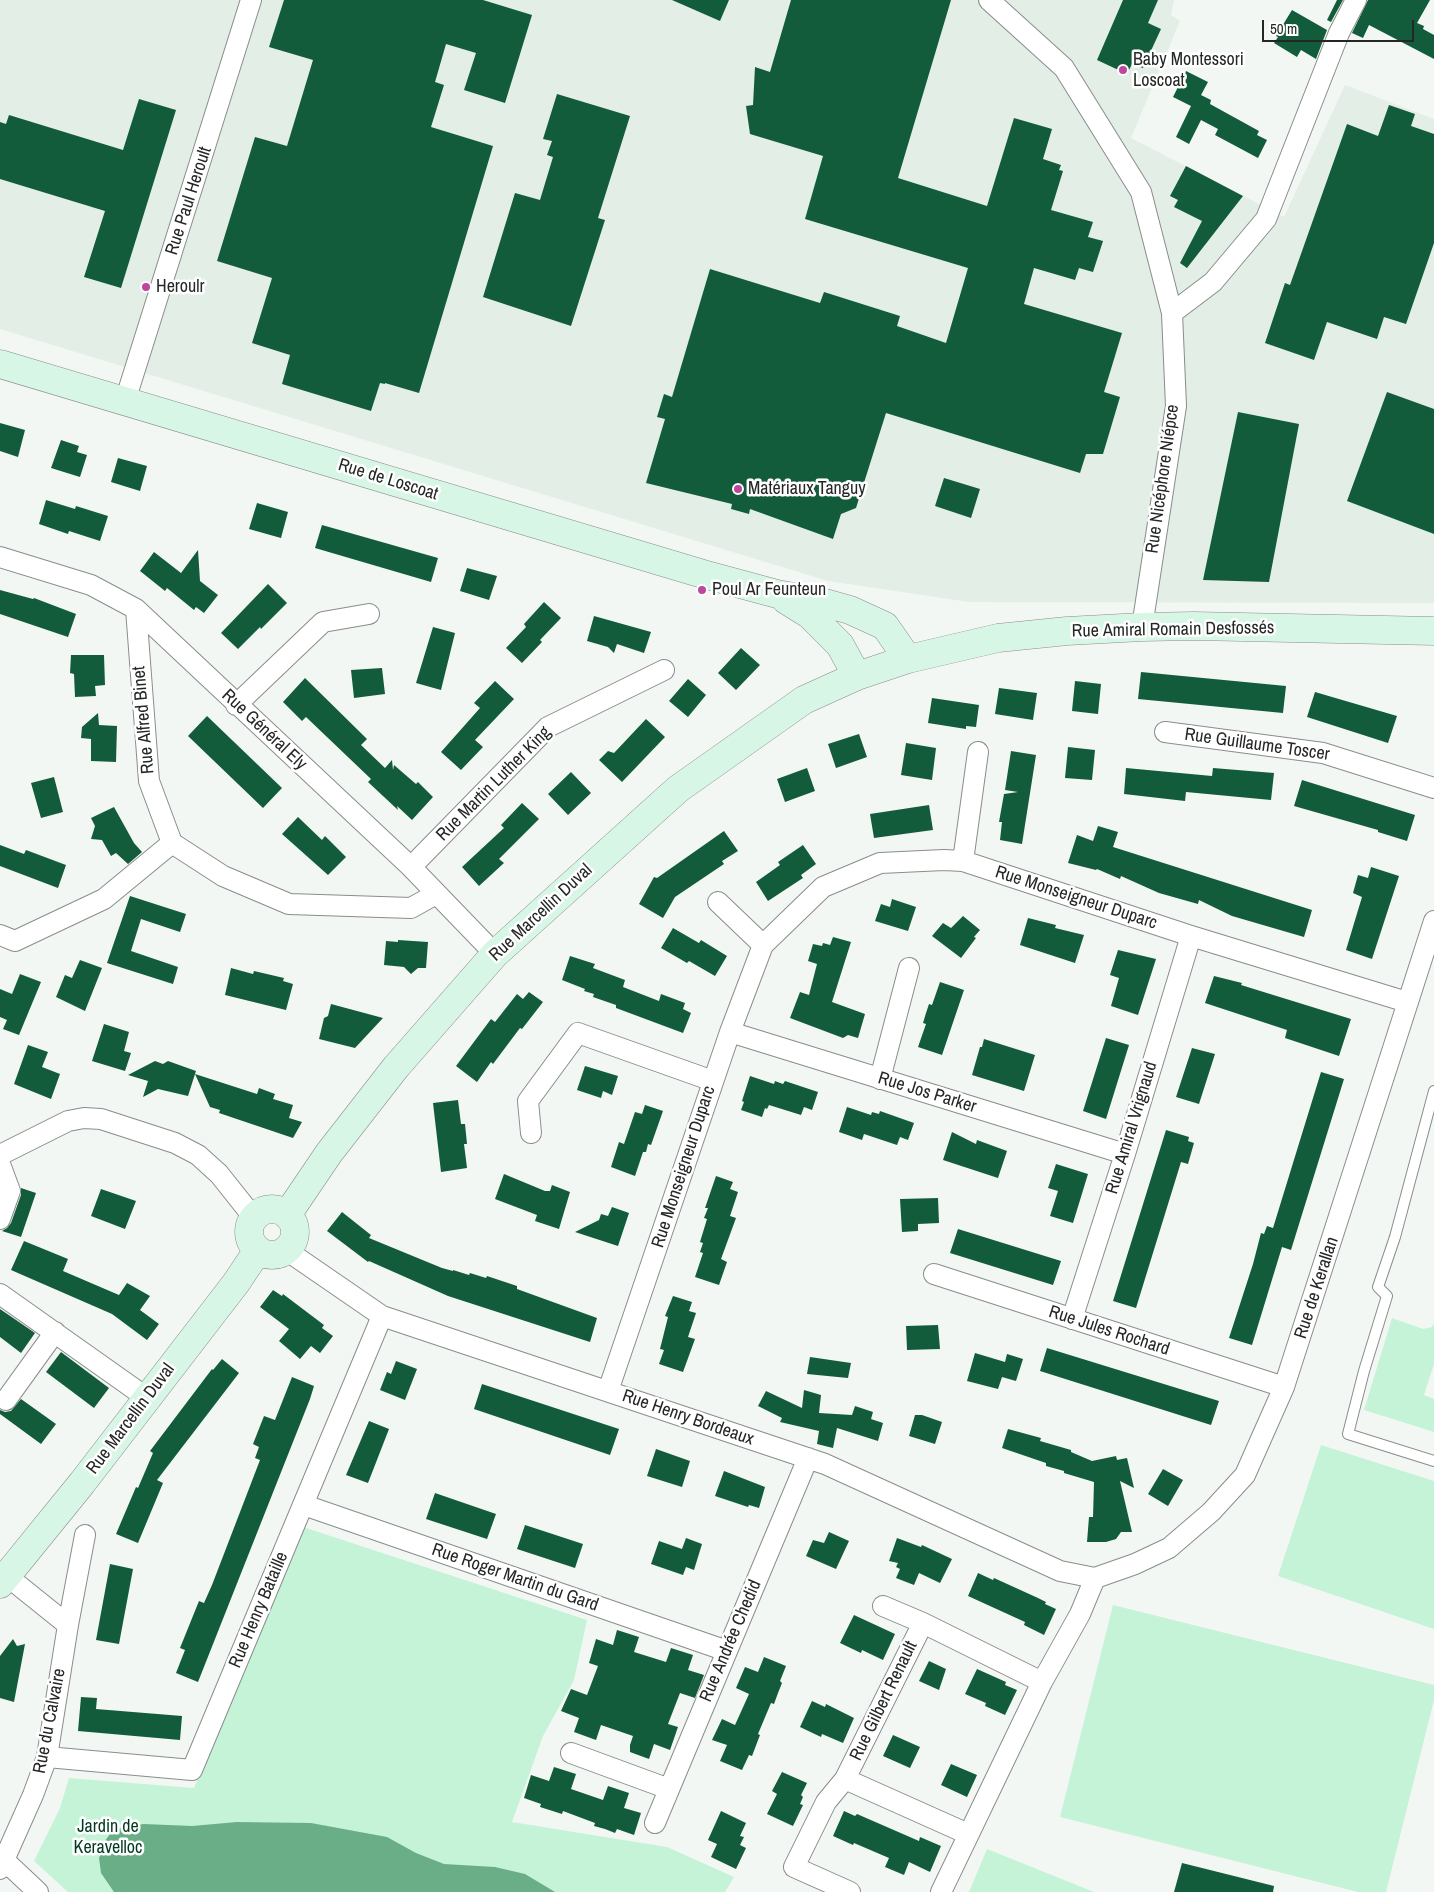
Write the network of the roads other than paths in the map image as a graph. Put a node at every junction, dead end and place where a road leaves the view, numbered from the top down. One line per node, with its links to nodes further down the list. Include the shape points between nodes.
1 (251, 0): 6 (street, Rue Paul Heroult)
2 (989, 0): 4 (street, Rue Nicéphore Niépce, via 1064,68 1141,192)
3 (1356, 0): 4 (street, via 1339,33 1266,219 1213,282)
4 (1172, 313): 11 (street, Rue Nicéphore Niépce, via 1176,406)
5 (0, 364): 6 (main road, Rue de Loscoat)
6 (125, 401): 8 (main road, Rue de Loscoat)
7 (0, 557): 9 (street, Rue Général Ely, via 92,585)
8 (777, 594): 13 (main road, Rue de Loscoat, via 850,610 885,626); 15 (main road, Rue de Loscoat, via 810,615 840,644)
9 (136, 610): 16 (street, Rue Général Ely); 20 (street, Rue Alfred Binet, via 149,781)
10 (369, 614): 16 (street, via 323,622)
11 (1142, 627): 12 (main road, Rue Amiral Romain Desfossés); 13 (main road, Rue Amiral Romain Desfossés, via 998,638)
12 (1434, 631)
13 (908, 658): 15 (main road, Rue Amiral Romain Desfossés)
14 (664, 670): 22 (street, Rue Martin Luther King, via 548,726)
15 (857, 676): 29 (main road, Rue Marcellin Duval, via 804,700 678,789)
16 (236, 705): 22 (street, Rue Général Ely)
17 (1165, 732): 19 (street, Rue Guillaume Toscer, via 1323,753)
18 (978, 752): 21 (street)
19 (1434, 788)
20 (172, 843): 23 (street, via 222,876 289,904 411,908); 26 (street, via 104,899 15,941)
21 (963, 861): 27 (street, Rue Monseigneur Duparc); 28 (street, Rue Monseigneur Duparc, via 880,863 822,887)
22 (411, 866): 23 (street, Rue Général Ely)
23 (436, 894): 29 (street, Rue Général Ely)
24 (718, 902): 28 (street)
25 (1434, 921): 31 (street, Rue de Kerallan)
26 (0, 935)
27 (1191, 936): 31 (street, Rue Monseigneur Duparc); 37 (street, Rue Amiral Vrignaud)
28 (764, 945): 32 (street, Rue Monseigneur Duparc)
29 (495, 954): 40 (main road, Rue Marcellin Duval, via 396,1067 329,1153)
30 (909, 968): 33 (street)
31 (1407, 1002): 50 (street, Rue de Kerallan)
32 (730, 1032): 33 (street, Rue Jos Parker); 34 (street, Rue Monseigneur Duparc)
33 (880, 1079): 37 (street, Rue Jos Parker)
34 (713, 1081): 36 (street, via 578,1033 528,1102); 51 (street, Rue Monseigneur Duparc)
35 (1434, 1092): 55 (lane, via 1395,1237 1378,1286 1387,1296 1348,1434)
36 (531, 1133)
37 (1125, 1154): 48 (street, Rue Amiral Vrignaud)
38 (0, 1155): 41 (street, via 68,1122 84,1118 101,1119 175,1143 198,1155 219,1174)
39 (0, 1164): 42 (street, via 10,1191)
40 (287, 1215): 41 (main road, via 273,1210 259,1213); 44 (main road, via 292,1221 294,1236)
41 (254, 1218): 43 (main road, via 250,1224 250,1238)
42 (0, 1219)
43 (258, 1250): 44 (main road, via 272,1255); 52 (main road, Rue Marcellin Duval)
44 (286, 1250): 47 (street, Rue Henry Bordeaux)
45 (934, 1274): 48 (street, Rue Jules Rochard)
46 (0, 1294): 49 (street)
47 (382, 1316): 51 (street, Rue Henry Bordeaux); 56 (street, Rue Henry Bataille)
48 (1072, 1319): 50 (street, Rue Jules Rochard)
49 (55, 1332): 52 (street); 53 (street)
50 (1284, 1387): 58 (street, Rue de Kerallan, via 1245,1475 1211,1512 1169,1548)
51 (608, 1391): 54 (street, Rue Henry Bordeaux)
52 (147, 1398): 59 (main road, Rue Marcellin Duval)
53 (6, 1400)
54 (808, 1458): 58 (street, Rue Henry Bordeaux, via 1060,1572); 63 (street, Rue Andrée Chedid)
55 (1434, 1461)
56 (304, 1505): 63 (street, Rue Roger Martin du Gard); 66 (street, Rue Henry Bataille, via 192,1770)
57 (86, 1535): 62 (street, Rue du Calvaire)
58 (1095, 1578): 64 (street, via 1080,1614)
59 (2, 1581): 62 (street)
60 (883, 1606): 61 (street, Rue Gilbert Renault)
61 (923, 1623): 64 (street, Rue Gilbert Renault); 67 (street, Rue Gilbert Renault)
62 (68, 1625): 66 (street, Rue du Calvaire)
63 (727, 1651): 68 (street, Rue Andrée Chedid)
64 (1042, 1682): 70 (street)
65 (571, 1753): 68 (street)
66 (47, 1757): 71 (street, Rue du Calvaire)
67 (845, 1779): 70 (street, Rue Gilbert Renault); 73 (street, Rue Gilbert Renault, via 826,1802 794,1868)
68 (669, 1789): 69 (street, Rue Andrée Chedid)
69 (655, 1823)
70 (968, 1834): 74 (street)
71 (2, 1865): 72 (street)
72 (38, 1892)
73 (850, 1892)
74 (941, 1892)

